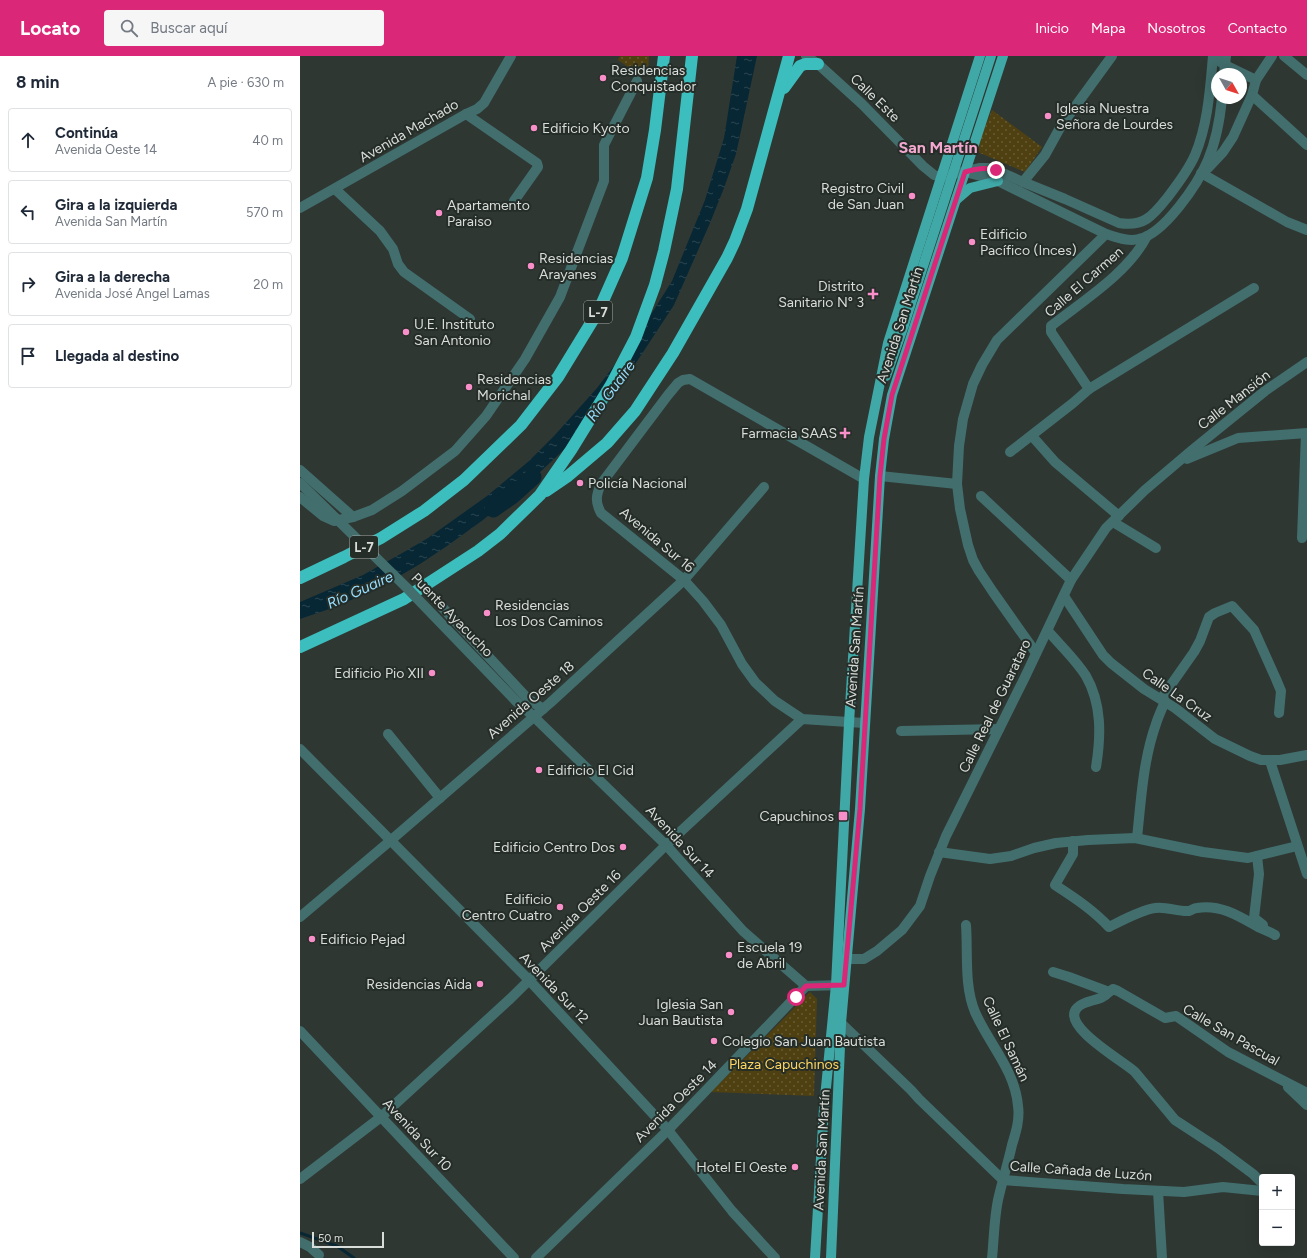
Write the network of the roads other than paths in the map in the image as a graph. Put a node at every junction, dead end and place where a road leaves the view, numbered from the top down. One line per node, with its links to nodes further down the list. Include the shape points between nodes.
1 (511, 56): 21 (street, Avenida Machado, via 484,103)
2 (664, 56): 60 (highway, L-7, via 647,178 622,258 599,310 558,377 521,425 464,480 399,528)
3 (692, 56): 53 (highway, via 677,189 655,285 636,337 611,385)
4 (789, 56): 18 (highway)
5 (806, 56): 13 (street, Calle Este)
6 (980, 56): 25 (main road, Avenida San Martín)
7 (991, 56): 37 (main road, bridge)
8 (1003, 56): 23 (main road, Avenida San Martín)
9 (1112, 56): 27 (street, via 1061,126 1045,155)
10 (1213, 56): 14 (street); 27 (street, via 1201,137 1195,155 1178,184 1147,219 1140,223 1119,223)
11 (1272, 56): 16 (street)
12 (1284, 56): 15 (street)
13 (818, 64): 18 (highway, via 800,66); 25 (street, Calle Este, via 862,104 922,166)
14 (1225, 65): 16 (street)
15 (1307, 75)
16 (1256, 80): 19 (street)
17 (637, 81): 56 (street, via 604,145 604,180 560,297 525,359 486,416 455,451 402,491 372,510)
18 (780, 94): 53 (highway, via 747,209 735,241 673,353 642,401 607,443 568,476)
19 (1252, 96): 22 (street); 24 (street, via 1233,137 1223,152)
20 (1221, 104): 24 (street, via 1214,141)
21 (466, 114): 28 (street, Avenida Machado); 30 (street, via 537,163 538,167)
22 (1307, 145)
23 (965, 172): 25 (street); 26 (street); 27 (street, via 988,168); 29 (main road, Avenida San Martín)
24 (1201, 173): 32 (street, via 1282,219); 34 (street, via 1175,211)
25 (941, 177): 41 (main road, Avenida San Martín, via 888,343)
26 (998, 182): 29 (main road, via 970,188); 33 (street)
27 (1023, 182)
28 (335, 189): 31 (street, Avenida Machado); 36 (street, via 380,231 393,249 404,272)
29 (956, 200): 40 (main road, Avenida San Martín)
30 (514, 201)
31 (300, 208)
32 (1307, 230)
33 (1106, 234): 34 (street, via 1134,240); 51 (street, via 997,340 976,378 967,402 959,446)
34 (1147, 236): 39 (street, Calle El Carmen, via 1137,253 1119,272 1052,326 1052,332)
35 (1254, 288): 39 (street)
36 (470, 318)
37 (899, 342): 40 (main road); 41 (main road)
38 (1307, 362): 45 (street, Calle Mansión, via 1254,400)
39 (1089, 389): 43 (street)
40 (892, 395): 47 (main road, Avenida San Martín)
41 (875, 408): 48 (main road, Avenida San Martín)
42 (1306, 434): 45 (street, via 1238,438); 58 (street)
43 (1032, 436): 44 (street); 57 (street, via 1055,462)
44 (1010, 452)
45 (1179, 461): 57 (street, Calle Real de Guarataro)
46 (300, 470): 50 (street)
47 (880, 476): 51 (street); 74 (main road, Avenida San Martín)
48 (864, 479): 61 (street, Avenida Sur 16, via 690,379 683,380 668,394 601,484 596,499 601,513); 73 (main road, Avenida San Martín)
49 (300, 483): 71 (street, Puente Ayacucho, bridge)
50 (315, 484): 54 (street); 56 (street)
51 (957, 484): 67 (street, via 960,509 973,560 992,592)
52 (764, 487): 61 (street, Avenida Oeste 18)
53 (540, 495): 66 (highway, via 500,534 478,551 404,599)
54 (300, 496): 56 (street, via 329,519 334,521)
55 (981, 496): 62 (street)
56 (353, 518)
57 (1116, 519): 59 (street); 62 (street, Calle Real de Guarataro, via 1101,535)
58 (1302, 538)
59 (1156, 548)
60 (300, 578)
61 (684, 580): 69 (street, Avenida Oeste 18); 72 (street, Avenida Sur 16, via 721,625 755,682 775,701)
62 (1071, 580): 63 (street, Calle Real de Guarataro)
63 (1064, 596): 65 (street, Calle Real de Guarataro); 68 (street, Calle La Cruz, via 1111,663 1144,689)
64 (442, 608): 69 (street, via 528,699)
65 (1048, 631): 67 (street, Calle Real de Guarataro); 81 (street, via 1076,663 1092,688 1100,733)
66 (300, 647)
67 (1036, 653): 75 (street, Calle Real de Guarataro)
68 (1163, 700): 70 (street, via 1194,652 1209,617 1232,606 1254,630 1276,679 1281,691); 80 (street, Calle La Cruz, via 1215,739 1250,756); 83 (street, via 1149,748)
69 (543, 709): 71 (street, Avenida Oeste 18)
70 (1279, 713)
71 (533, 716): 82 (street, Avenida Oeste 18); 86 (street, Avenida Sur 14)
72 (802, 719): 73 (street); 86 (street, Avenida Oeste 16)
73 (849, 723): 74 (street); 96 (main road, Avenida San Martín)
74 (864, 723): 93 (main road, Avenida San Martín, via 860,809)
75 (999, 729): 76 (street); 88 (street, Calle Real de Guarataro)
76 (901, 731)
77 (388, 734): 82 (street)
78 (300, 749): 84 (street, Avenida Sur 12)
79 (1307, 755): 80 (street, Calle La Cruz)
80 (1270, 761): 87 (street)
81 (1096, 767)
82 (440, 798): 84 (street, Avenida Oeste 18)
83 (1137, 838): 85 (street); 89 (street, via 1236,857)
84 (390, 841): 91 (street, Avenida Oeste 18); 95 (street, Avenida Sur 12)
85 (1073, 842): 88 (street, via 990,859); 89 (street, via 1073,854 1055,885 1098,914 1109,927 1154,908 1188,911 1205,908 1231,912 1272,932 1254,918 1259,874)
86 (666, 845): 95 (street, Avenida Oeste 16); 97 (street, Avenida Sur 14, via 743,931)
87 (1297, 846): 89 (street); 90 (street)
88 (939, 852): 93 (street, Calle Real de Guarataro, via 920,906 902,930 864,959)
89 (1257, 856)
90 (1307, 874)
91 (300, 917)
92 (966, 925): 107 (street, Calle El Samán, via 972,1002 1011,1078 1019,1106 1016,1133)
93 (846, 958): 96 (main road, Avenida San Martín)
94 (1053, 972): 98 (street, Calle San Pascual)
95 (529, 980): 104 (street, Avenida Oeste 16); 105 (street, Avenida Sur 12)
96 (840, 985): 97 (street); 99 (main road, Avenida San Martín); 116 (main road, Avenida San Martín, via 824,1108)
97 (806, 986): 105 (street, Avenida Oeste 14)
98 (1109, 992): 101 (street, Calle San Pascual, via 1113,989 1118,991 1165,1018 1176,1016 1228,1052); 108 (street, via 1102,998 1076,1009 1074,1013 1079,1027 1089,1039 1135,1072 1175,1120 1218,1148)
99 (841, 1023): 107 (street, Calle Cañada de Luzón); 117 (main road, Avenida San Martín)
100 (300, 1031): 104 (street, Avenida Sur 10)
101 (1279, 1079): 102 (street, Calle San Pascual); 103 (street)
102 (1307, 1093)
103 (1307, 1104)
104 (381, 1117): 106 (street, Avenida Oeste 16); 113 (street, Avenida Sur 10)
105 (668, 1130): 114 (street, Avenida Oeste 14); 115 (street, Avenida Sur 12, via 732,1211)
106 (300, 1179)
107 (1003, 1180): 109 (street, Calle Cañada de Luzón); 118 (street, Calle El Samán, via 997,1202)
108 (1259, 1180)
109 (1158, 1191): 110 (street, Calle Cañada de Luzón, via 1184,1192 1223,1187); 119 (street)
110 (1259, 1191)
111 (300, 1242): 112 (street)
112 (319, 1255)
113 (514, 1258)
114 (536, 1258)
115 (775, 1258)
116 (815, 1258)
117 (831, 1258)
118 (992, 1258)
119 (1162, 1258)

